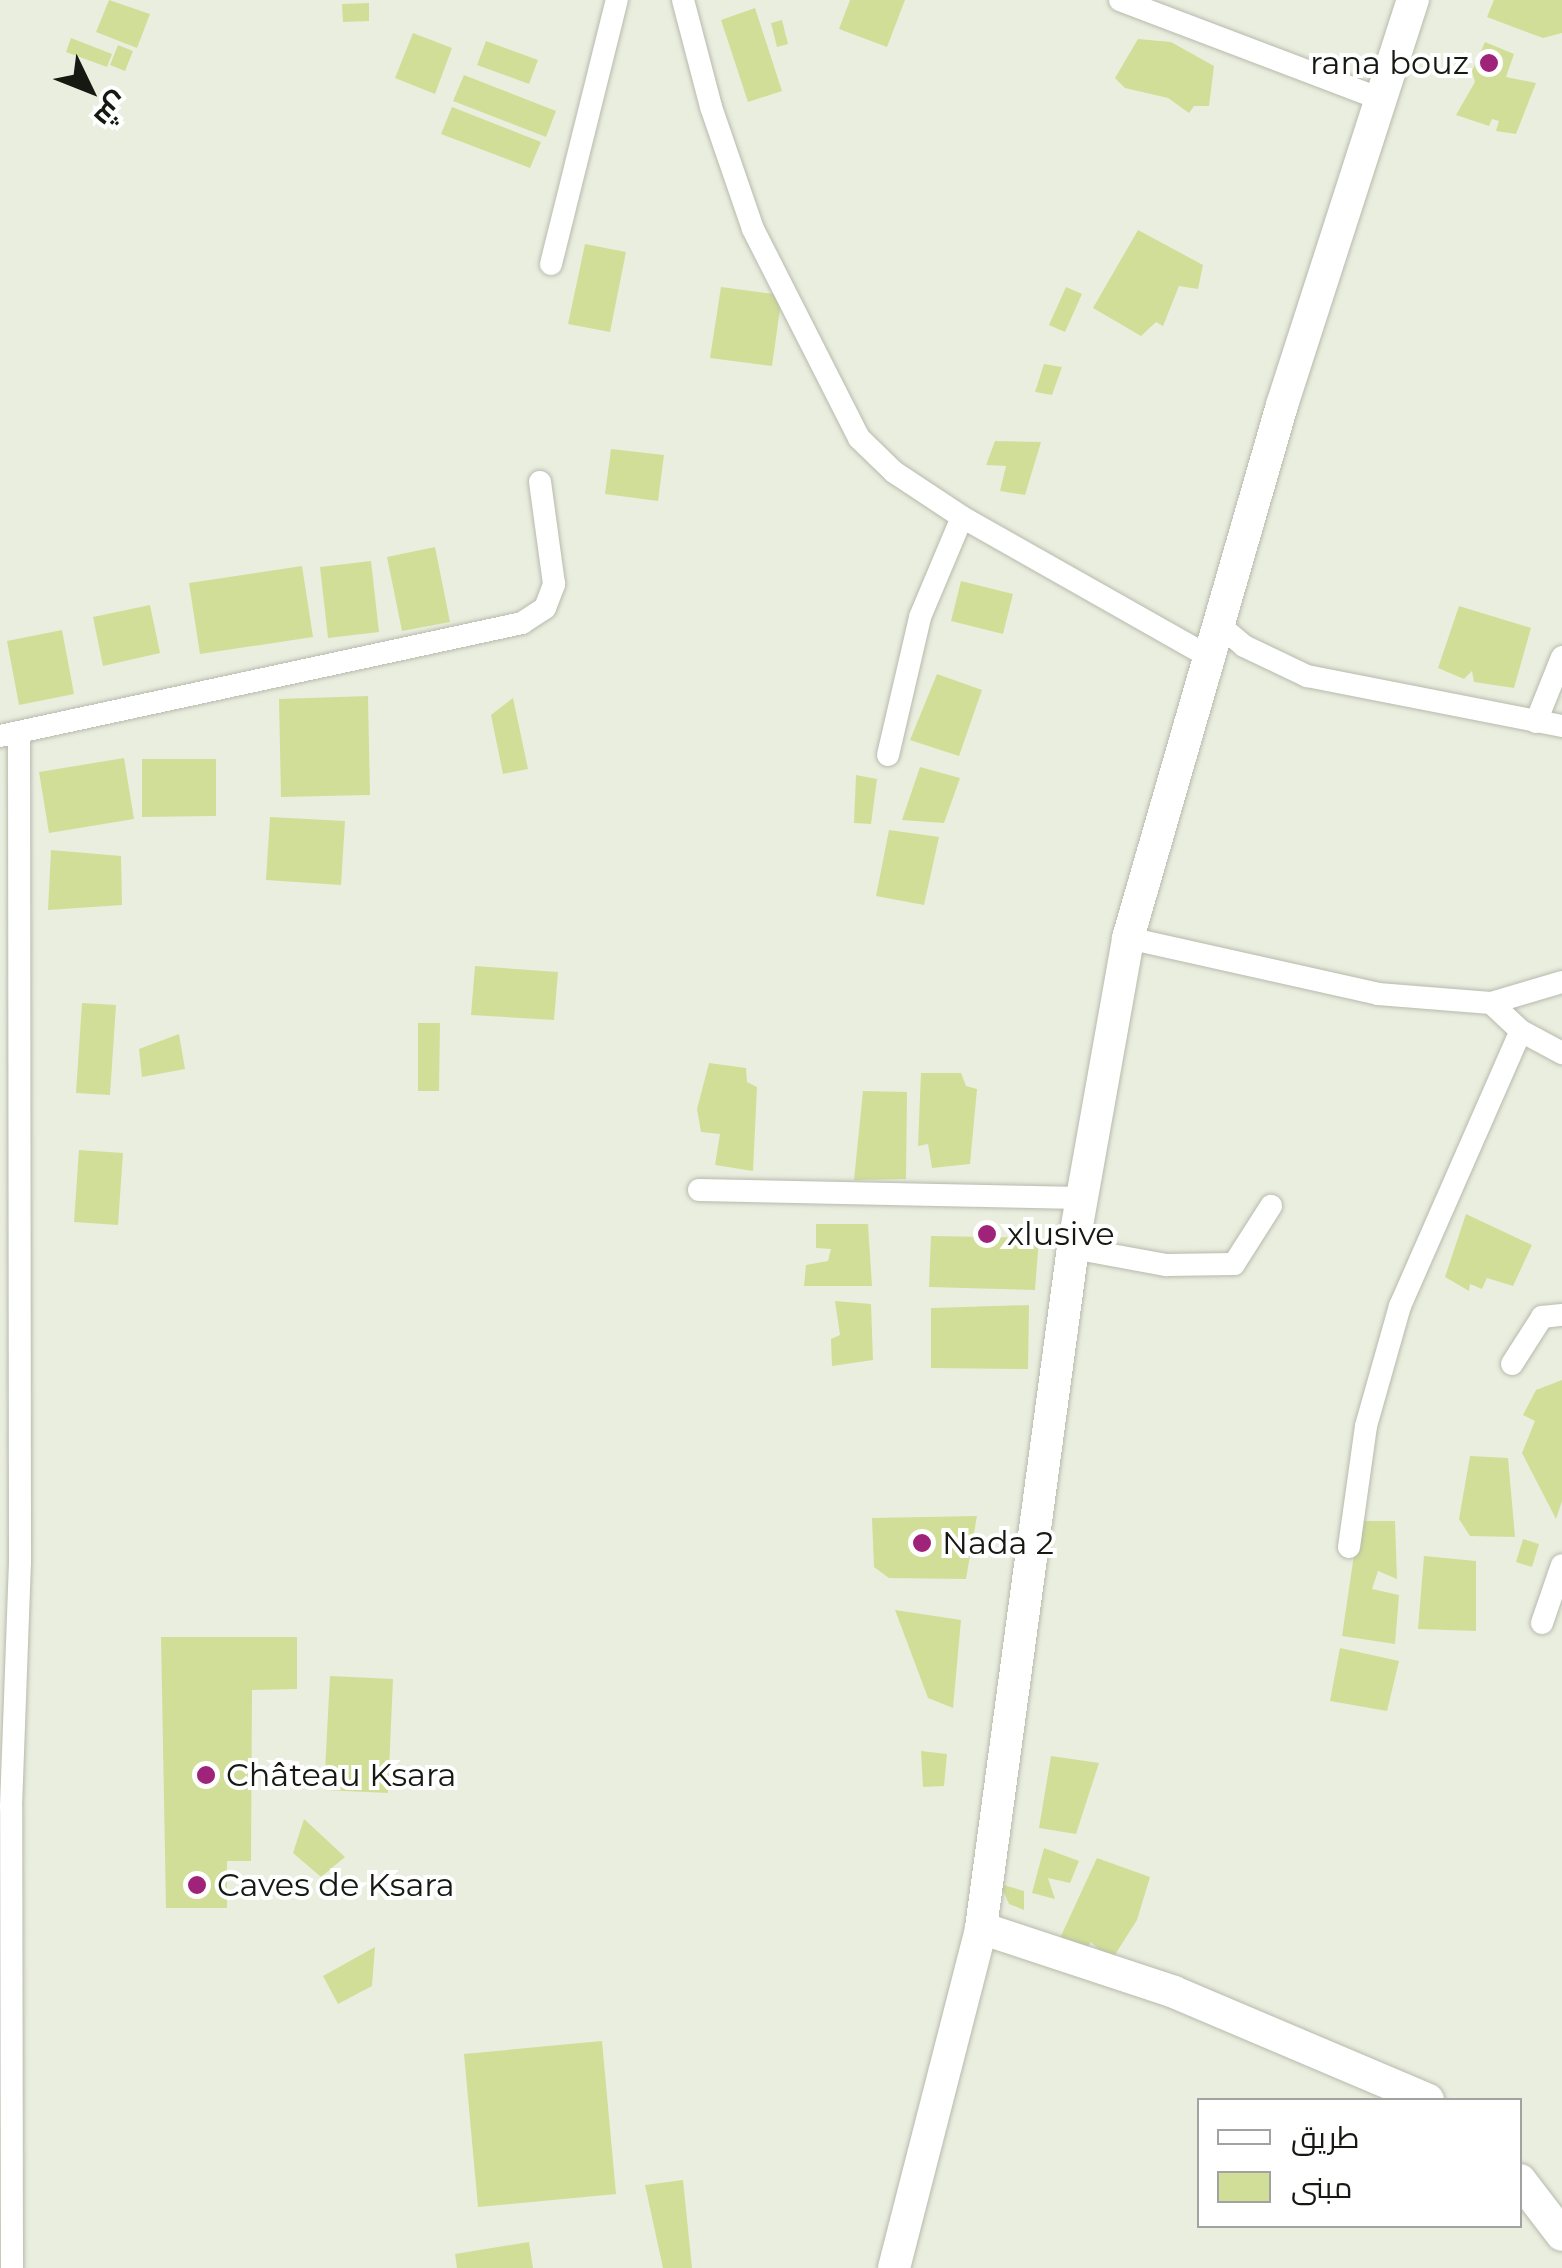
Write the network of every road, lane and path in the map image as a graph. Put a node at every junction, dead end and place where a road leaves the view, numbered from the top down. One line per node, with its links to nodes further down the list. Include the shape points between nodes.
1 (618, 0): 6 (street)
2 (683, 0): 8 (street, via 710,107 753,230 843,412 894,472)
3 (1120, 0): 5 (street)
4 (1413, 0): 5 (street)
5 (1380, 99): 9 (street)
6 (551, 264)
7 (540, 482): 13 (street, via 554,584 545,608 522,623)
8 (962, 517): 9 (street); 14 (street, via 920,617)
9 (1213, 640): 11 (street, via 1244,646 1307,676); 15 (street)
10 (1562, 657): 11 (street)
11 (1536, 722): 12 (street)
12 (1562, 726)
13 (9, 734): 33 (street, via 20,1562 10,1807)
14 (888, 755)
15 (1128, 938): 17 (street, via 1378,994); 21 (street)
16 (1562, 982): 17 (street)
17 (1490, 1003): 18 (street)
18 (1521, 1031): 19 (street); 26 (street, via 1400,1306 1366,1426)
19 (1562, 1054)
20 (700, 1190): 21 (street)
21 (1081, 1198): 23 (street)
22 (1271, 1206): 23 (street, via 1234,1264 1166,1266)
23 (1073, 1248): 29 (street)
24 (1562, 1314): 25 (street, via 1542,1317)
25 (1512, 1364)
26 (1349, 1547)
27 (1562, 1564): 28 (street)
28 (1542, 1623)
29 (981, 1928): 30 (street, via 1174,1992); 34 (street)
30 (1423, 2098)
31 (1522, 2183): 32 (street)
32 (1562, 2235)
33 (12, 2268)
34 (894, 2268)

